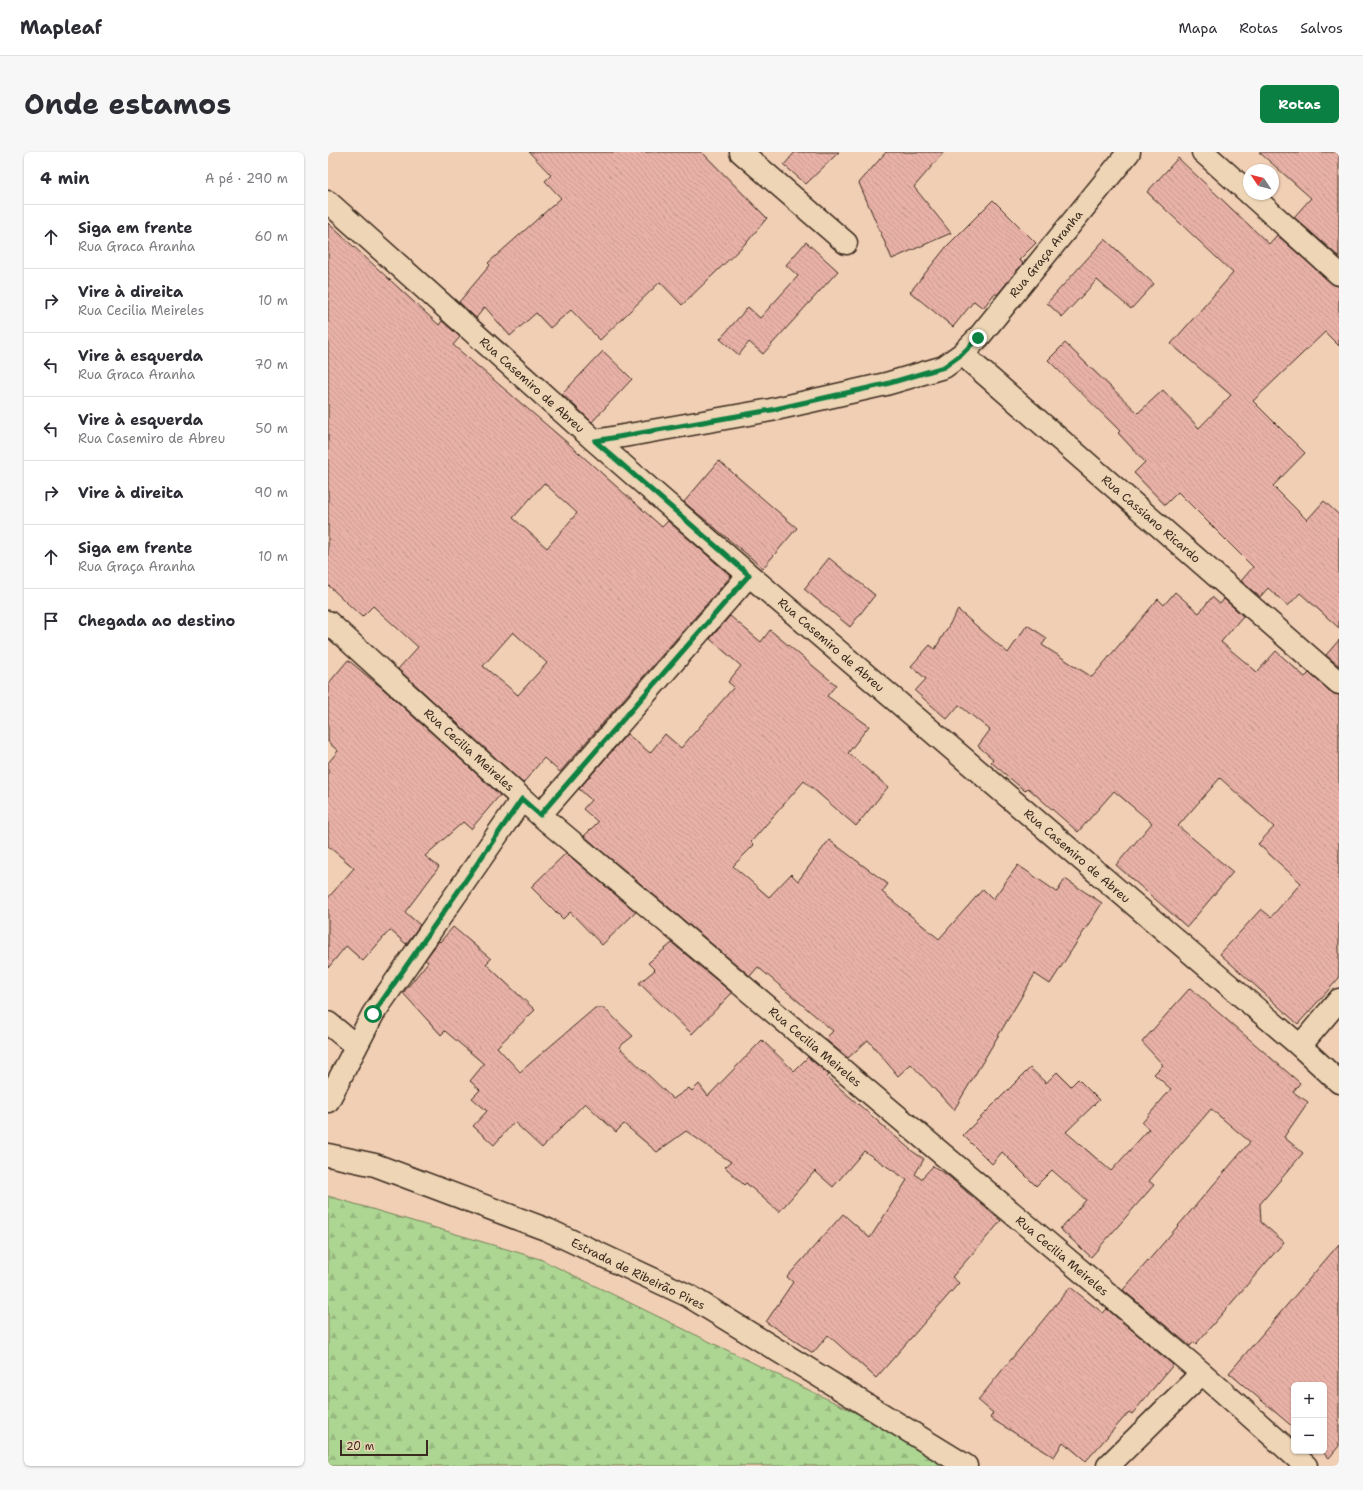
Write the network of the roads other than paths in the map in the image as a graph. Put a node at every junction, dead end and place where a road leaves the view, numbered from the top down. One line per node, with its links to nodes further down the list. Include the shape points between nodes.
1 (1129, 152): 9 (street, Rua Graça Aranha, via 978,338)
2 (1203, 152): 4 (street)
3 (742, 153): 7 (street)
4 (1243, 188)
5 (1257, 200): 8 (street)
6 (328, 202): 10 (street, Rua Casemiro de Abreu)
7 (846, 243)
8 (1339, 274)
9 (962, 354): 10 (street, Rua Graça Aranha, via 944,367 886,384 771,410); 13 (street, Rua Cassiano Ricardo)
10 (595, 441): 11 (street, Rua Casemiro de Abreu)
11 (749, 575): 15 (street); 19 (street, Rua Casemiro de Abreu)
12 (328, 622): 14 (street, Rua Cecilia Meireles)
13 (1339, 683)
14 (522, 799): 15 (street, Rua Cecilia Meireles); 18 (street, via 373,1014)
15 (540, 815): 23 (street, Rua Cecilia Meireles)
16 (1339, 1000): 19 (street)
17 (328, 1023): 18 (street)
18 (356, 1046): 21 (street)
19 (1300, 1046): 20 (street, Rua Casemiro de Abreu)
20 (1339, 1082)
21 (328, 1101)
22 (328, 1155): 24 (street, Estrada de Ribeirão Pires, via 375,1165 548,1230 690,1296)
23 (1202, 1374): 25 (street); 26 (street, Rua Cecilia Meireles)
24 (966, 1466)
25 (1108, 1466)
26 (1306, 1466)

